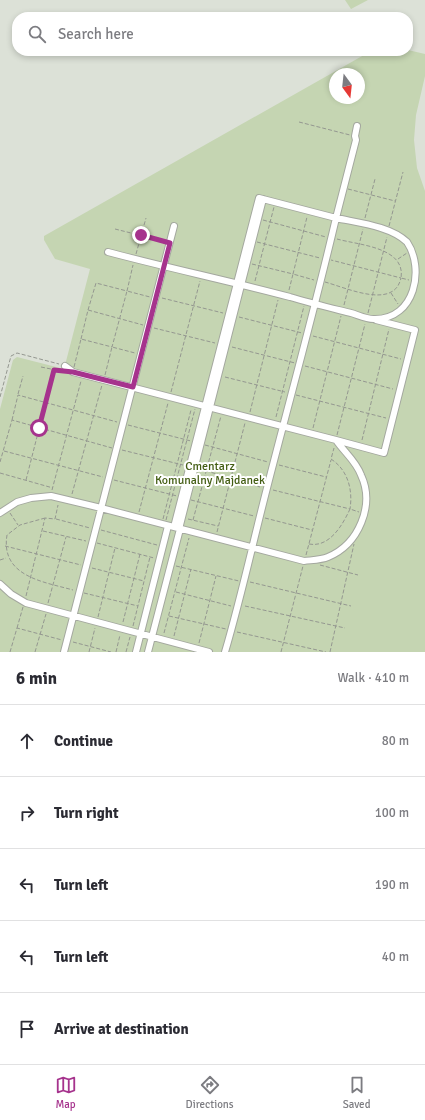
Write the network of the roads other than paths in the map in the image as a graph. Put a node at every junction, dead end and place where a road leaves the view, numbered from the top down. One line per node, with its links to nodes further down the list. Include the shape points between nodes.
1 (357, 126): 3 (street, via 356,140)
2 (263, 199): 3 (street); 7 (street); 7 (street, via 259,198)
3 (336, 218): 8 (street); 9 (street, via 388,231 401,237 414,248 420,260 423,275 416,295 401,311)
4 (174, 226): 6 (street)
5 (108, 252): 6 (street)
6 (164, 266): 7 (street); 12 (street)
7 (239, 285): 8 (street); 10 (street)
8 (315, 304): 9 (street); 14 (street)
9 (375, 320): 15 (street, via 415,330 384,453)
10 (224, 345): 13 (street); 13 (street)
11 (65, 366): 12 (street, via 73,372)
12 (133, 387): 13 (street); 17 (street)
13 (208, 407): 14 (street); 16 (street)
14 (283, 427): 15 (street); 23 (street)
15 (336, 440): 23 (street, via 351,457 361,474 366,495 364,514 353,537 328,557 304,561)
16 (184, 498): 20 (street); 20 (street)
17 (101, 508): 18 (street, via 51,496 16,502); 19 (street); 25 (street)
18 (0, 513)
19 (165, 525): 20 (street); 21 (street)
20 (178, 528): 22 (street); 23 (street)
21 (163, 545): 22 (street); 26 (street)
22 (176, 546): 27 (street)
23 (252, 548): 32 (street)
24 (0, 584): 25 (street, via 24,602)
25 (74, 616): 26 (street); 28 (street)
26 (140, 634): 27 (street); 29 (street)
27 (152, 637): 30 (street); 31 (street)
28 (64, 652)
29 (136, 652)
30 (148, 652)
31 (209, 652)
32 (225, 652)

